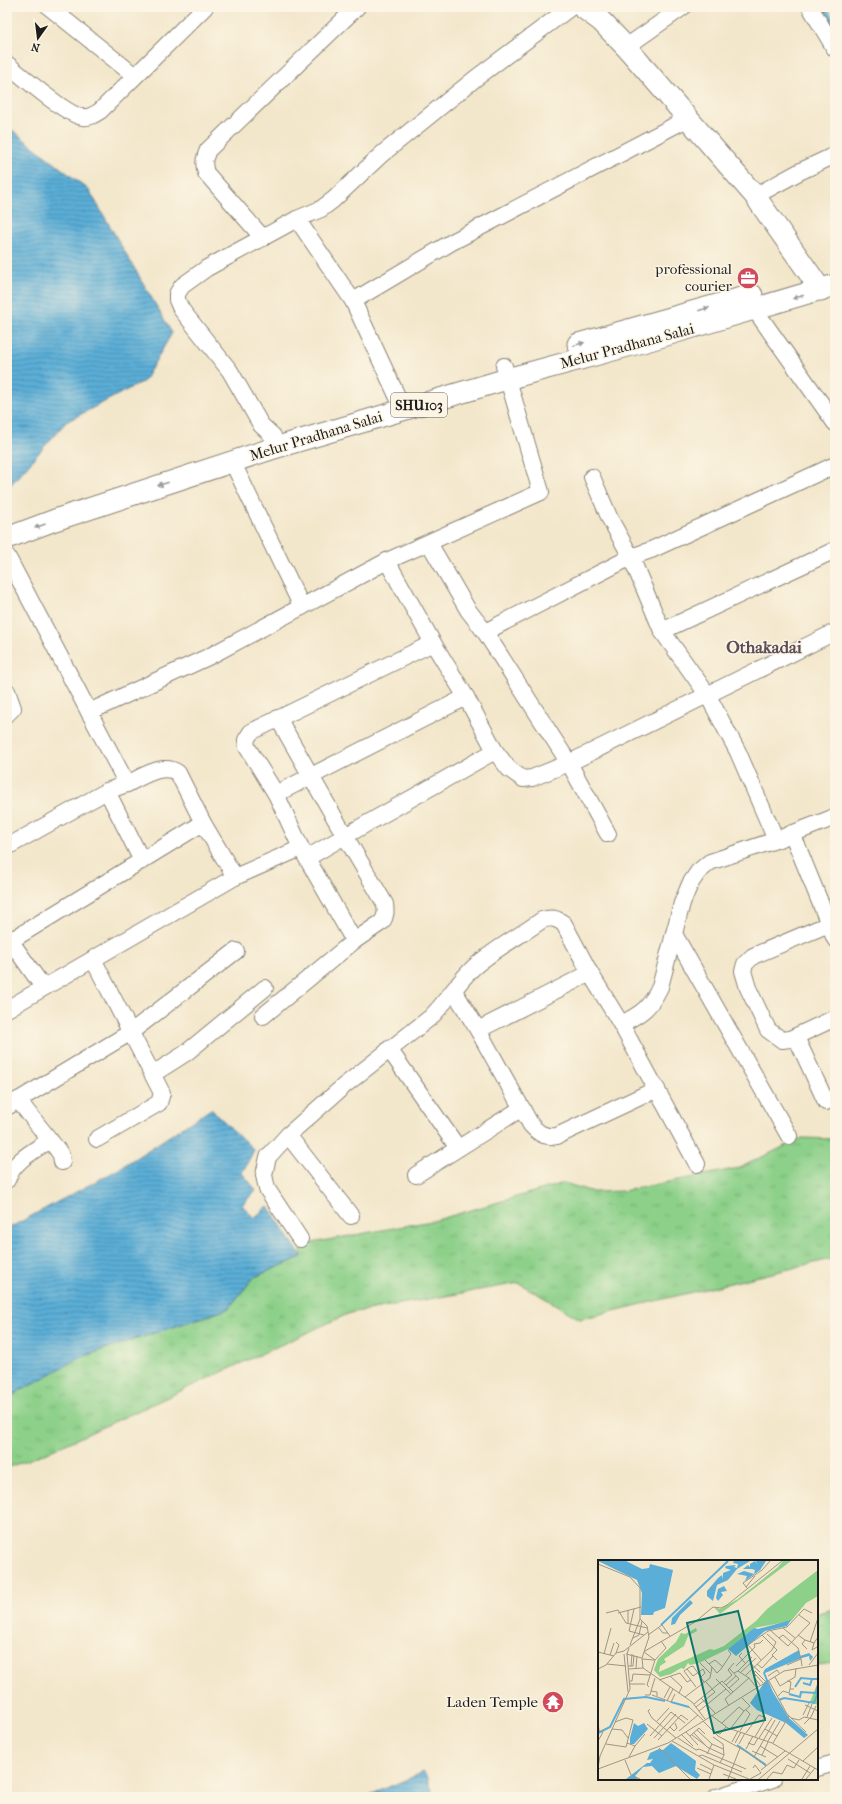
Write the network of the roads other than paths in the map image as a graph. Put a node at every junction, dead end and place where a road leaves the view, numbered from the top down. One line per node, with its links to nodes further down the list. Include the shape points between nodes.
1 (49, 7): 11 (street)
2 (205, 7): 11 (street)
3 (357, 7): 16 (street, via 208,150 204,157 206,173)
4 (571, 7): 15 (street, via 476,78 388,149 333,200 321,209)
5 (582, 7): 8 (main road, via 601,21)
6 (683, 7): 8 (street)
7 (810, 7): 9 (street)
8 (626, 47): 12 (main road)
9 (835, 49)
10 (7, 64): 11 (street, via 67,110 83,118 100,111)
11 (135, 76)
12 (687, 119): 14 (main road); 19 (street, via 452,242)
13 (835, 155): 14 (street)
14 (755, 196): 18 (main road)
15 (298, 219): 16 (street); 19 (street)
16 (263, 238): 24 (street, via 207,268 182,286 177,294 177,300 181,309 230,370 261,425)
17 (835, 270): 18 (main road, Melur Pradhana Salai / SHU103)
18 (823, 284): 20 (main road, Melur Pradhana Salai / SHU103, one-way to 20); 21 (main road, Melur Pradhana Salai / SHU103, one-way to 18)
19 (352, 301): 22 (street)
20 (755, 310): 21 (main road, Melur Pradhana Salai / SHU103); 23 (street)
21 (506, 372): 22 (main road, Melur Pradhana Salai / SHU103); 25 (main road, Melur Pradhana Salai / SHU103); 30 (street, via 541,492)
22 (398, 398): 24 (main road, Melur Pradhana Salai / SHU103)
23 (835, 423)
24 (273, 436): 28 (main road, Melur Pradhana Salai / SHU103, via 120,483)
25 (232, 462): 29 (main road, Melur Pradhana Salai / SHU103, one-way to 29); 35 (street)
26 (835, 465): 33 (street)
27 (592, 477): 33 (street, via 610,519)
28 (7, 522)
29 (7, 538)
30 (430, 543): 34 (street); 37 (street, via 468,610)
31 (835, 550): 36 (street)
32 (7, 556): 43 (street)
33 (631, 557): 36 (street); 37 (street)
34 (387, 562): 35 (street); 39 (street)
35 (302, 606): 43 (street, via 210,656)
36 (662, 631): 41 (street)
37 (485, 632): 47 (street)
38 (835, 632): 41 (street)
39 (433, 643): 42 (street); 45 (street)
40 (7, 691): 44 (street, via 13,708)
41 (707, 694): 47 (street); 57 (street, via 738,752)
42 (466, 697): 46 (street); 48 (street)
43 (89, 712): 49 (street)
44 (7, 714)
45 (278, 718): 48 (street); 51 (street, via 251,732 246,740 247,747)
46 (495, 751): 47 (street, via 509,769 523,778 532,778); 56 (street)
47 (569, 763): 55 (street)
48 (311, 776): 51 (street); 56 (street)
49 (127, 784): 50 (street); 53 (street, via 158,770 172,768 178,772)
50 (107, 791): 58 (street); 60 (street)
51 (276, 794): 59 (street)
52 (835, 817): 54 (street)
53 (203, 823): 60 (street); 61 (street)
54 (792, 833): 57 (street); 62 (street)
55 (608, 834)
56 (345, 836): 59 (street); 65 (street, via 385,904 386,912 382,922)
57 (776, 840): 63 (street, via 710,862 698,872 682,903)
58 (7, 847)
59 (304, 853): 61 (street); 65 (street)
60 (142, 861): 64 (street)
61 (235, 877): 67 (street)
62 (832, 932): 78 (street, via 753,956 745,964 743,971 748,988 768,1030 782,1040)
63 (674, 934): 75 (street, via 660,988 654,1000 640,1014); 86 (street)
64 (8, 940): 69 (street)
65 (354, 941): 73 (street)
66 (236, 951): 77 (street)
67 (93, 959): 69 (street); 77 (street)
68 (590, 973): 71 (street, via 564,924 551,917 542,920 485,959 472,969); 75 (street); 76 (street)
69 (44, 987): 72 (street)
70 (265, 988): 80 (street, via 186,1053)
71 (454, 991): 76 (street); 79 (street, via 431,1017)
72 (7, 1009)
73 (263, 1016)
74 (835, 1018): 78 (street)
75 (621, 1024): 81 (street)
76 (478, 1030): 84 (street)
77 (131, 1032): 80 (street); 83 (street)
78 (796, 1037): 82 (street)
79 (389, 1049): 85 (street); 89 (street)
80 (153, 1074): 87 (street, via 162,1093 158,1103)
81 (657, 1089): 84 (street, via 557,1136 547,1137 540,1134 531,1125); 91 (street)
82 (826, 1102)
83 (13, 1103): 88 (street)
84 (522, 1108): 89 (street)
85 (288, 1135): 94 (street); 95 (street, via 268,1157 264,1175 267,1189)
86 (789, 1136)
87 (97, 1139)
88 (50, 1140): 90 (street, via 61,1155); 93 (street, via 23,1158 14,1167)
89 (458, 1148): 92 (street)
90 (62, 1162)
91 (697, 1164)
92 (416, 1175)
93 (8, 1180)
94 (351, 1216)
95 (300, 1239)
96 (835, 1763): 97 (street)
97 (818, 1768)
98 (769, 1780): 99 (street)
99 (717, 1797)

